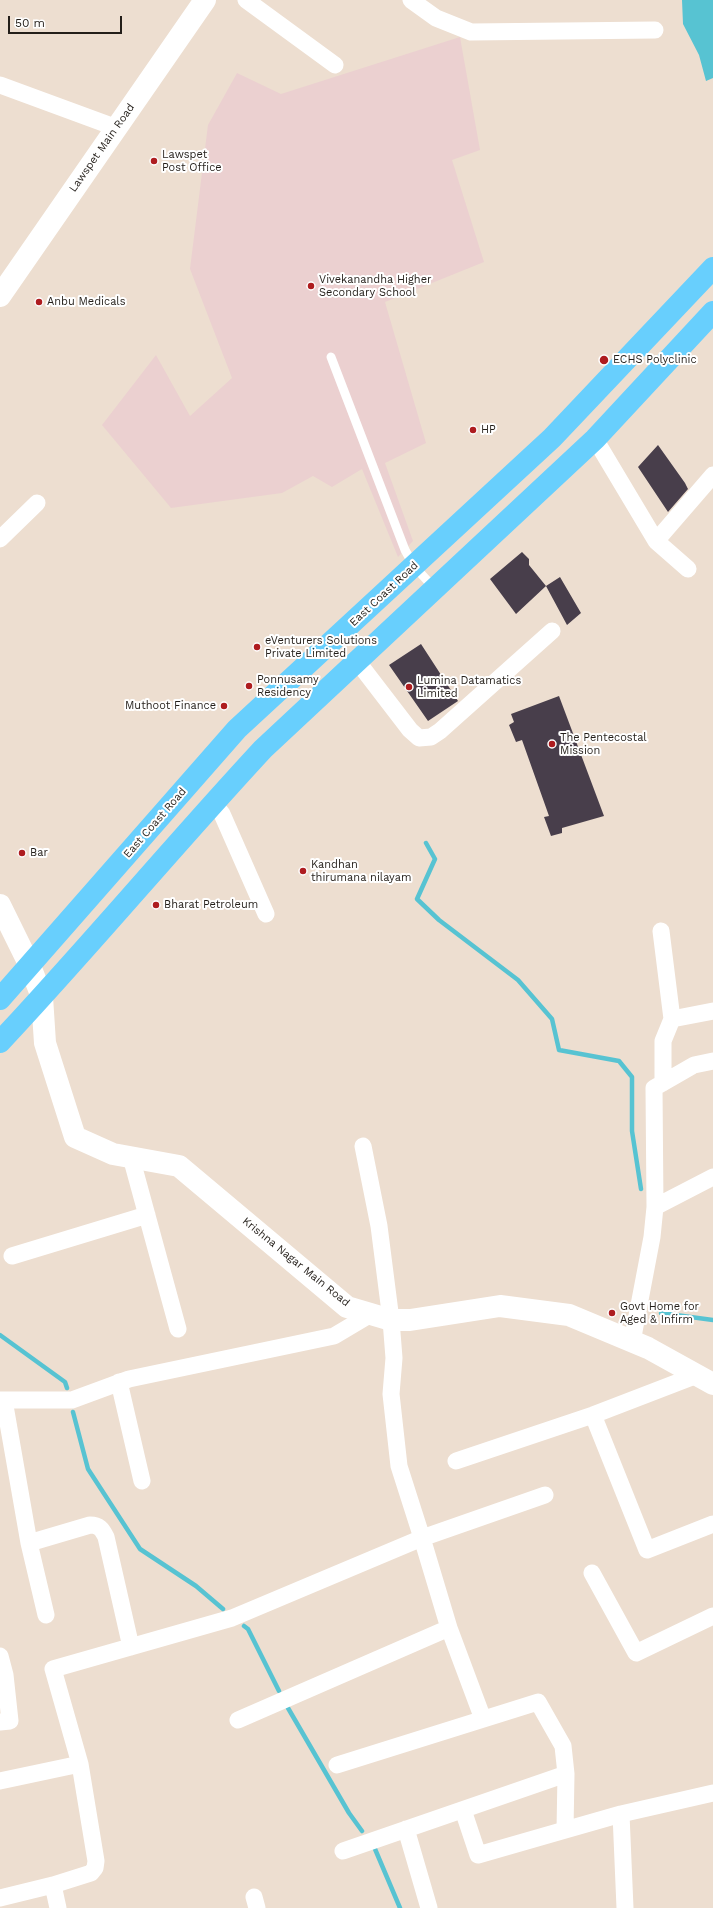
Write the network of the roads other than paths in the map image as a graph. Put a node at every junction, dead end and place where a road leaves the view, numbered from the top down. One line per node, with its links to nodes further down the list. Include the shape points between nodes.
1 (205, 0): 7 (street, Lawspet Main Road)
2 (246, 0): 5 (street)
3 (411, 0): 4 (street, via 436,18 471,32)
4 (655, 30)
5 (335, 65)
6 (0, 85): 7 (street)
7 (116, 128): 9 (street, Lawspet Main Road)
8 (713, 268): 17 (highway, East Coast Road, via 552,438)
9 (0, 296)
10 (713, 312): 12 (highway)
11 (331, 357): 17 (lane, via 405,550)
12 (595, 439): 16 (street); 19 (highway)
13 (713, 474): 16 (street)
14 (37, 503): 15 (street)
15 (0, 539)
16 (656, 541): 18 (street)
17 (414, 566): 19 (lane); 26 (highway, East Coast Road, via 237,729)
18 (688, 569)
19 (434, 589): 21 (highway)
20 (552, 631): 21 (street, via 431,737 420,738 410,730)
21 (357, 661): 22 (highway, via 263,750)
22 (213, 804): 24 (street, via 222,814); 27 (highway)
23 (0, 905): 26 (street)
24 (266, 914)
25 (661, 931): 30 (street)
26 (30, 966): 27 (street); 28 (highway, East Coast Road)
27 (42, 997): 31 (highway); 35 (street, Krishna Nagar Main Road, via 45,1044 75,1138 113,1154)
28 (0, 999)
29 (713, 1011): 30 (street)
30 (672, 1019): 33 (street, via 663,1041)
31 (0, 1042)
32 (713, 1061): 33 (street, via 694,1065)
33 (663, 1083): 37 (street, via 654,1088)
34 (363, 1146): 40 (street, via 379,1226)
35 (131, 1157): 38 (street); 40 (street, Krishna Nagar Main Road, via 179,1166 347,1307)
36 (713, 1177): 37 (street)
37 (655, 1207): 42 (street, via 652,1237)
38 (147, 1215): 39 (street); 41 (street)
39 (12, 1256)
40 (381, 1317): 42 (street, Krishna Nagar Main Road, via 410,1320 500,1306 569,1315); 44 (street, via 334,1336); 51 (street, via 394,1358 391,1394 399,1466)
41 (178, 1329)
42 (632, 1342): 43 (street, Krishna Nagar Main Road)
43 (705, 1380): 46 (street)
44 (119, 1382): 45 (street, via 72,1400); 48 (street)
45 (2, 1400): 52 (street)
46 (593, 1415): 47 (street); 50 (street, via 647,1550)
47 (456, 1461)
48 (142, 1481)
49 (545, 1495): 51 (street)
50 (713, 1524)
51 (422, 1538): 56 (street); 57 (street, via 232,1618)
52 (29, 1542): 54 (street); 57 (street, via 90,1525 102,1529)
53 (592, 1573): 55 (street, via 636,1653)
54 (46, 1615)
55 (713, 1616)
56 (449, 1628): 59 (street); 60 (street)
57 (131, 1646): 62 (street, via 53,1669)
58 (0, 1656): 61 (street, via 5,1675 10,1721)
59 (483, 1719): 63 (street); 64 (street, via 538,1702 563,1746)
60 (238, 1720)
61 (0, 1722)
62 (80, 1764): 65 (street); 72 (street, via 95,1868 91,1873)
63 (337, 1765)
64 (566, 1774): 67 (street); 70 (street)
65 (0, 1781)
66 (713, 1793): 68 (street)
67 (463, 1810): 69 (street); 70 (street, via 478,1855)
68 (621, 1814): 70 (street); 76 (street)
69 (406, 1829): 71 (street); 75 (street)
70 (566, 1830)
71 (343, 1851)
72 (53, 1885): 73 (street); 74 (street)
73 (0, 1898)
74 (58, 1908)
75 (429, 1908)
76 (625, 1908)

